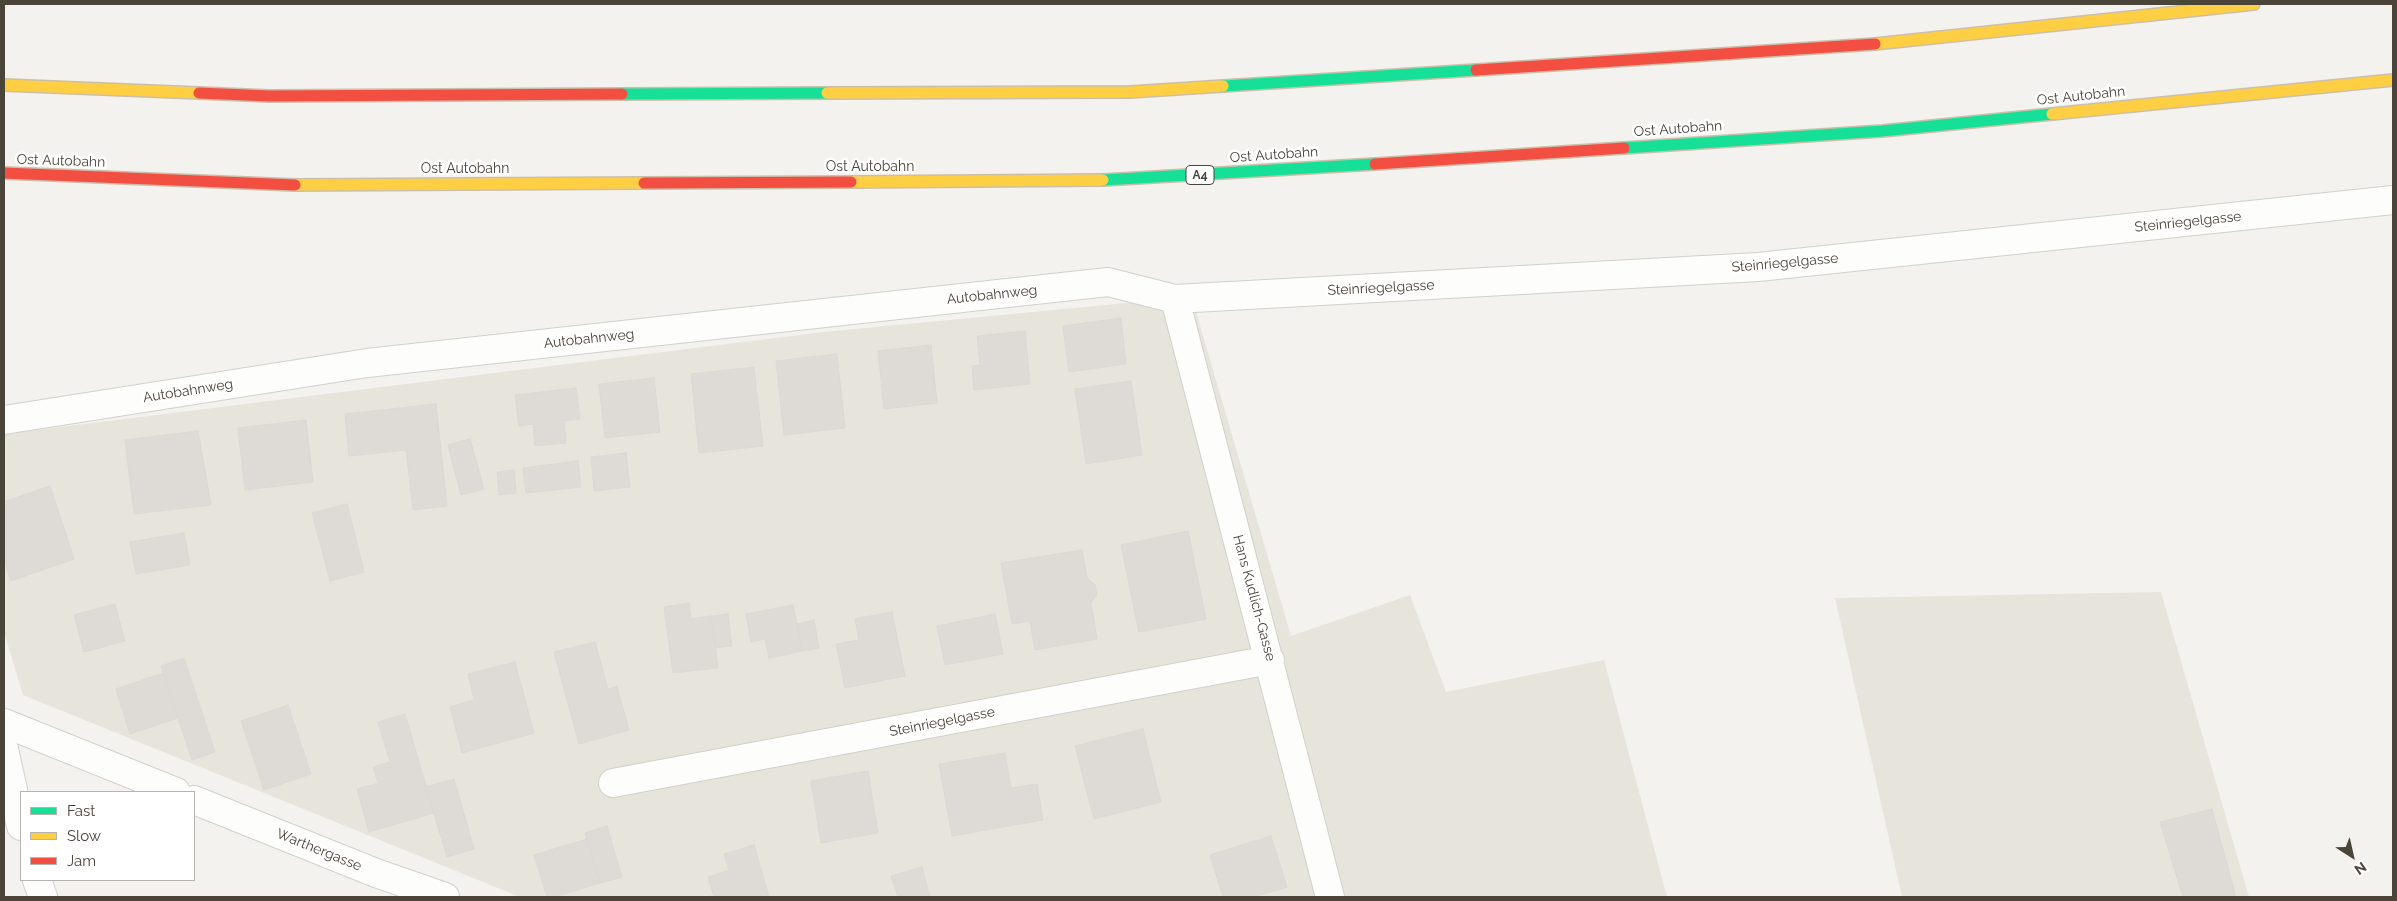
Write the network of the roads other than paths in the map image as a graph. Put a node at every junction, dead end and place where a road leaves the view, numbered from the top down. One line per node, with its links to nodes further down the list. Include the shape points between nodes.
1 (2254, 4): 3 (highway, via 1874,44 1130,92 269,96)
2 (2393, 80): 4 (highway, Ost Autobahn / A4, via 1882,131 1122,180 271,185)
3 (4, 85)
4 (4, 173)
5 (2393, 200): 6 (street, Steinriegelgasse, via 1758,266)
6 (1175, 299): 7 (street, Autobahnweg, via 1108,282 1098,283 367,363); 8 (street, Hans Kudlich-Gasse)
7 (4, 420)
8 (1270, 660): 11 (street, Steinriegelgasse); 18 (street, Hans Kudlich-Gasse)
9 (4, 723): 12 (street)
10 (4, 749): 14 (street)
11 (613, 783)
12 (174, 791)
13 (195, 800): 17 (street, Warthergasse)
14 (20, 821)
15 (38, 881): 16 (street)
16 (43, 897)
17 (445, 897)
18 (1330, 897)

